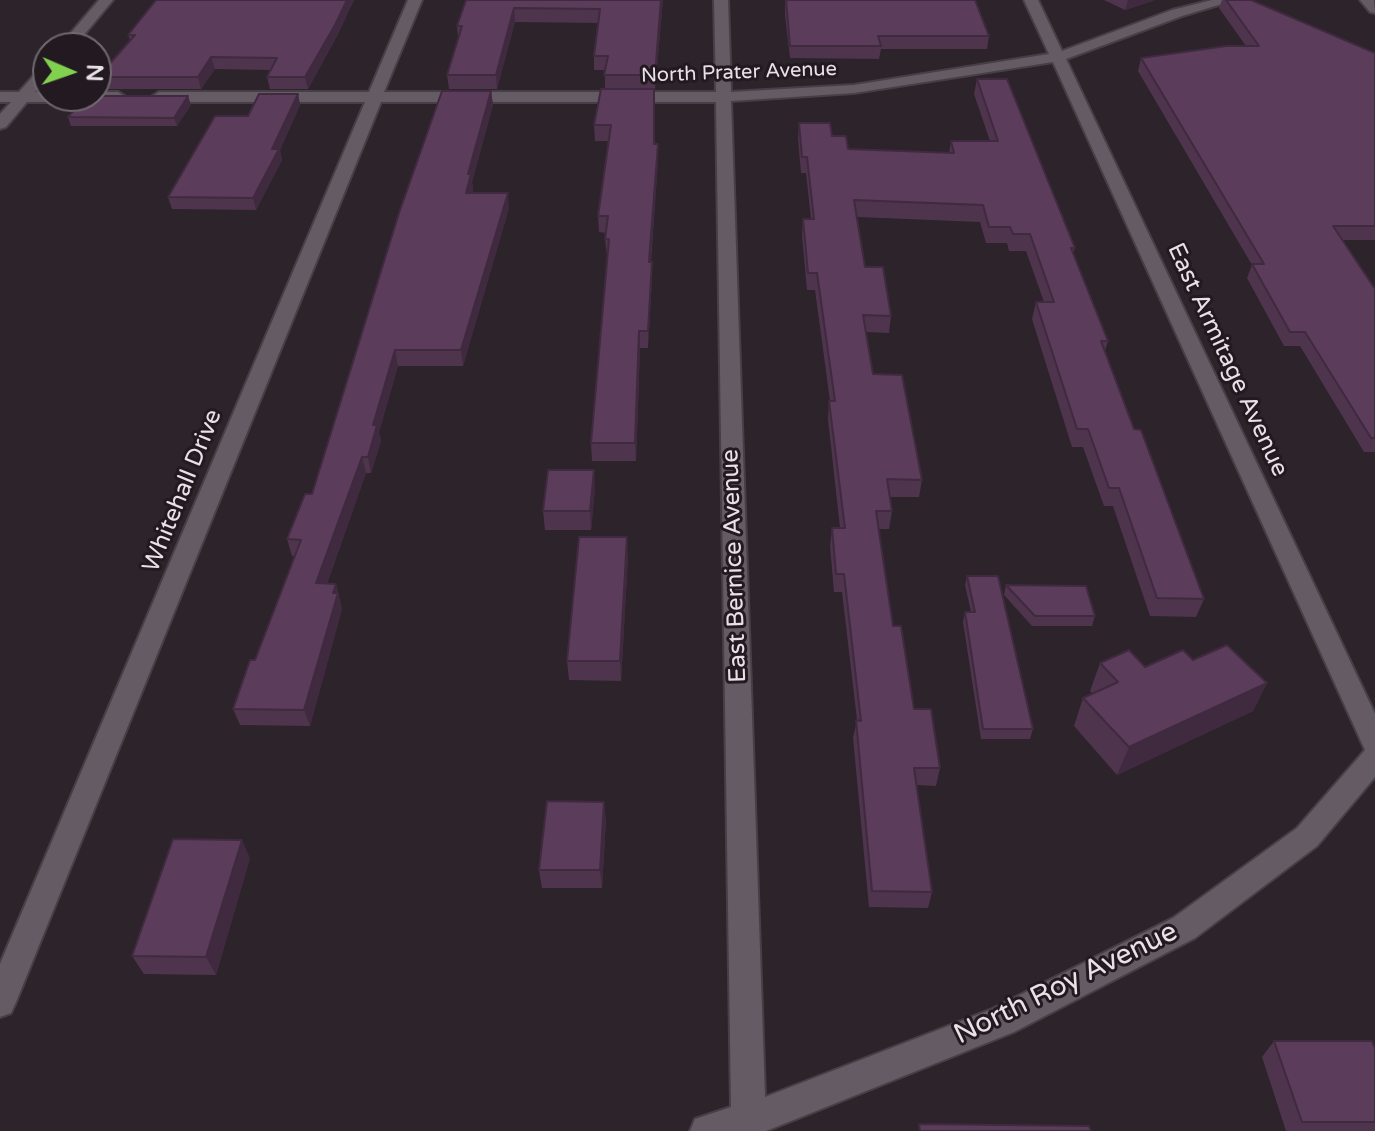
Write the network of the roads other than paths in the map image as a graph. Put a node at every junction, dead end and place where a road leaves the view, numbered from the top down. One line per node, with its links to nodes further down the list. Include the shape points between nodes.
1 (106, 0): 8 (street)
2 (415, 0): 13 (street, Whitehall Drive)
3 (721, 0): 14 (street, East Bernice Avenue)
4 (1031, 0): 9 (street, East Armitage Avenue)
5 (1228, 0): 9 (street, North Prater Avenue)
6 (1367, 0): 7 (street)
7 (1375, 9)
8 (79, 32)
9 (1059, 57): 14 (street, North Prater Avenue, via 854,89); 16 (street, East Armitage Avenue)
10 (32, 87): 12 (street)
11 (0, 97): 12 (street, North Prater Avenue)
12 (23, 97): 13 (street, North Prater Avenue); 15 (street)
13 (374, 97): 14 (street, North Prater Avenue); 18 (street, Whitehall Drive)
14 (722, 97): 19 (street, East Bernice Avenue)
15 (0, 124)
16 (1375, 743)
17 (1375, 757): 19 (street, North Roy Avenue, via 1307,837 1184,928 1002,1021)
18 (0, 1002)
19 (749, 1125): 20 (street, North Roy Avenue)
20 (707, 1131)

